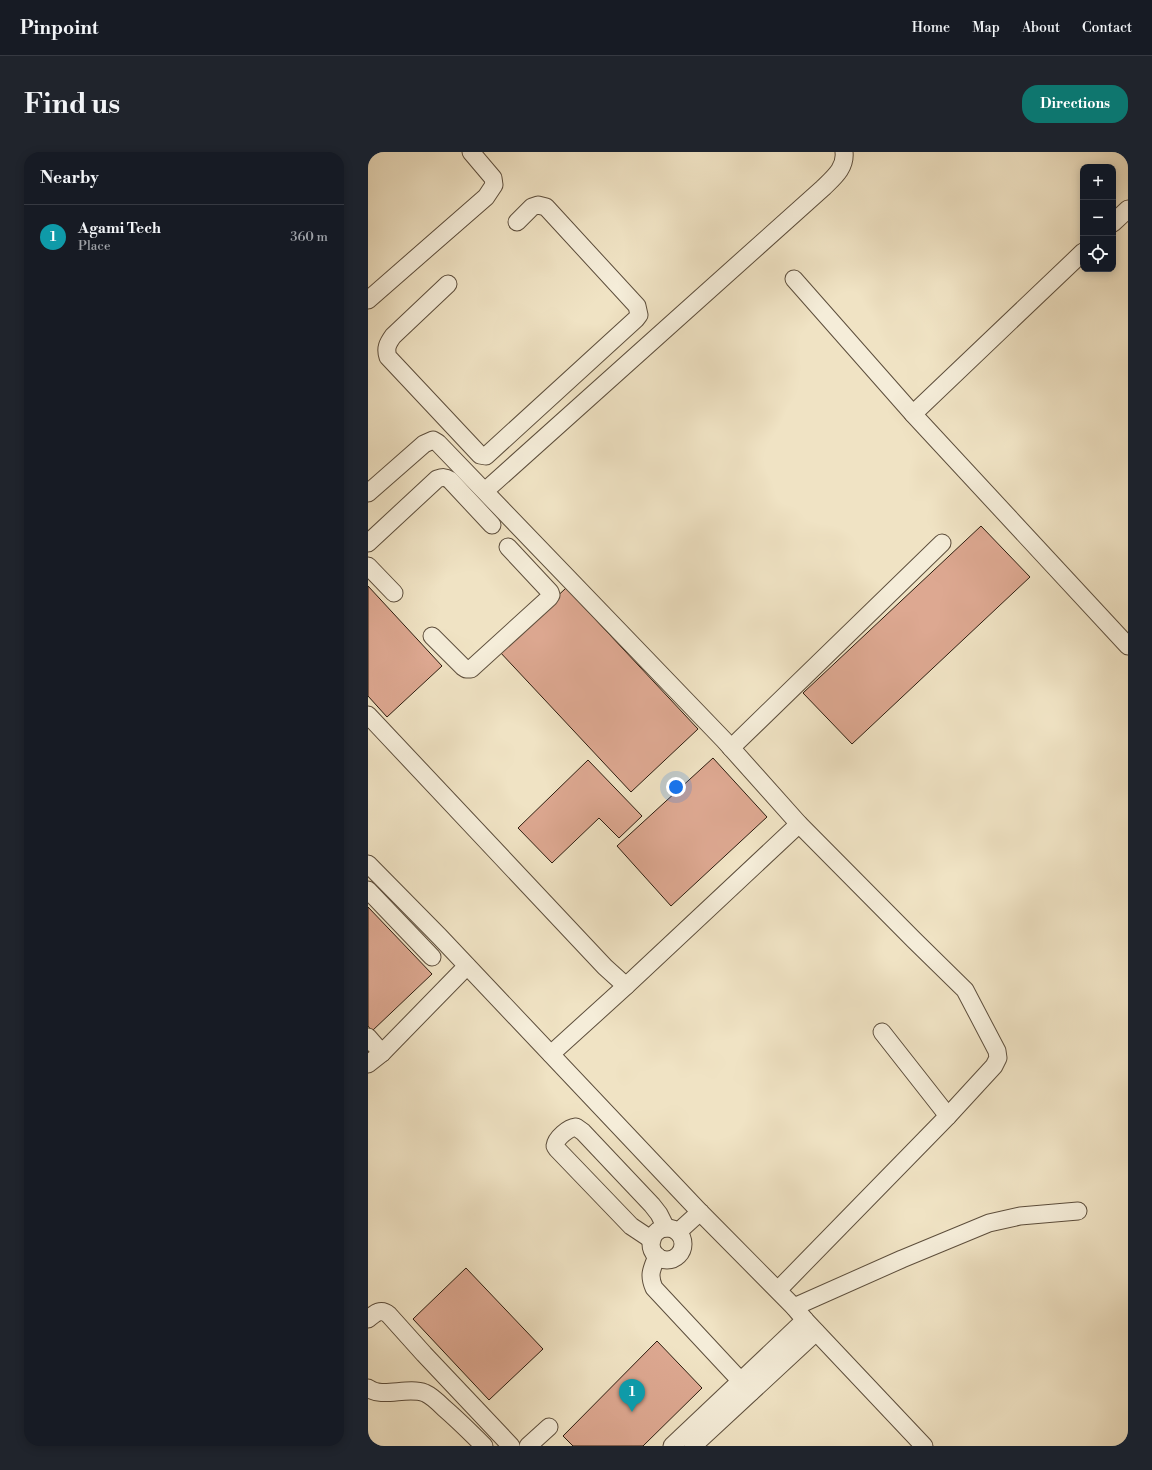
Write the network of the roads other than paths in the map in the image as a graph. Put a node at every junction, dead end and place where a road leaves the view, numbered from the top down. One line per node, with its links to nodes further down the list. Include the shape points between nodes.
1 (471, 152): 9 (street, via 493,178 492,190)
2 (844, 152): 11 (street, via 843,164 838,173 823,188)
3 (1128, 209): 4 (street)
4 (1116, 221)
5 (517, 222): 10 (street, via 532,207 546,207 637,306 639,315)
6 (1080, 255): 15 (street)
7 (794, 279): 15 (street)
8 (448, 284): 17 (street, via 393,336 386,351 388,357 480,455 490,454)
9 (368, 300)
10 (615, 339): 11 (street); 12 (street)
11 (633, 359): 13 (street)
12 (588, 363): 13 (street); 14 (street)
13 (607, 382): 16 (street)
14 (542, 406): 16 (street); 17 (street)
15 (913, 414): 30 (street)
16 (560, 424): 18 (street)
17 (515, 431): 18 (street)
18 (532, 449): 19 (street)
19 (485, 491): 20 (street, via 443,447 433,440 424,444); 26 (street)
20 (368, 493)
21 (492, 525): 22 (street, via 450,480 442,477)
22 (368, 544)
23 (942, 544): 32 (street)
24 (508, 548): 27 (street)
25 (368, 566): 28 (street)
26 (559, 569): 27 (street); 32 (street)
27 (543, 584): 29 (street, via 550,592 549,598 471,669 462,667)
28 (394, 593)
29 (432, 636)
30 (1128, 646)
31 (368, 715): 38 (street, via 605,967)
32 (731, 748): 33 (street)
33 (799, 824): 38 (street); 44 (street, via 966,990 998,1056 994,1066)
34 (368, 864): 37 (street)
35 (368, 890): 36 (street)
36 (432, 957)
37 (467, 966): 41 (street); 42 (street)
38 (626, 986): 42 (street)
39 (882, 1032): 44 (street)
40 (368, 1037): 41 (street)
41 (382, 1053): 43 (street)
42 (551, 1054): 46 (street)
43 (368, 1064)
44 (948, 1116): 50 (street)
45 (1078, 1211): 52 (street, via 1020,1216 989,1223 902,1259)
46 (700, 1212): 47 (street); 50 (street)
47 (672, 1230): 48 (street, via 660,1230); 48 (street, via 652,1205 583,1132 573,1127 565,1132 556,1141 557,1149 631,1226); 49 (street, via 682,1238 682,1251 669,1260)
48 (652, 1240): 49 (street, via 652,1250)
49 (658, 1256): 54 (street, via 650,1274 654,1288)
50 (778, 1290): 52 (street)
51 (368, 1319): 53 (street, via 377,1312 386,1313)
52 (805, 1319): 54 (street); 63 (street)
53 (440, 1372): 56 (street, via 427,1380); 60 (street)
54 (746, 1387): 58 (street); 62 (street)
55 (368, 1388): 56 (street, via 378,1393 408,1390)
56 (424, 1392): 59 (street, via 437,1401)
57 (549, 1427): 61 (street)
58 (676, 1445)
59 (484, 1446)
60 (511, 1446)
61 (528, 1446)
62 (693, 1446)
63 (924, 1446)

